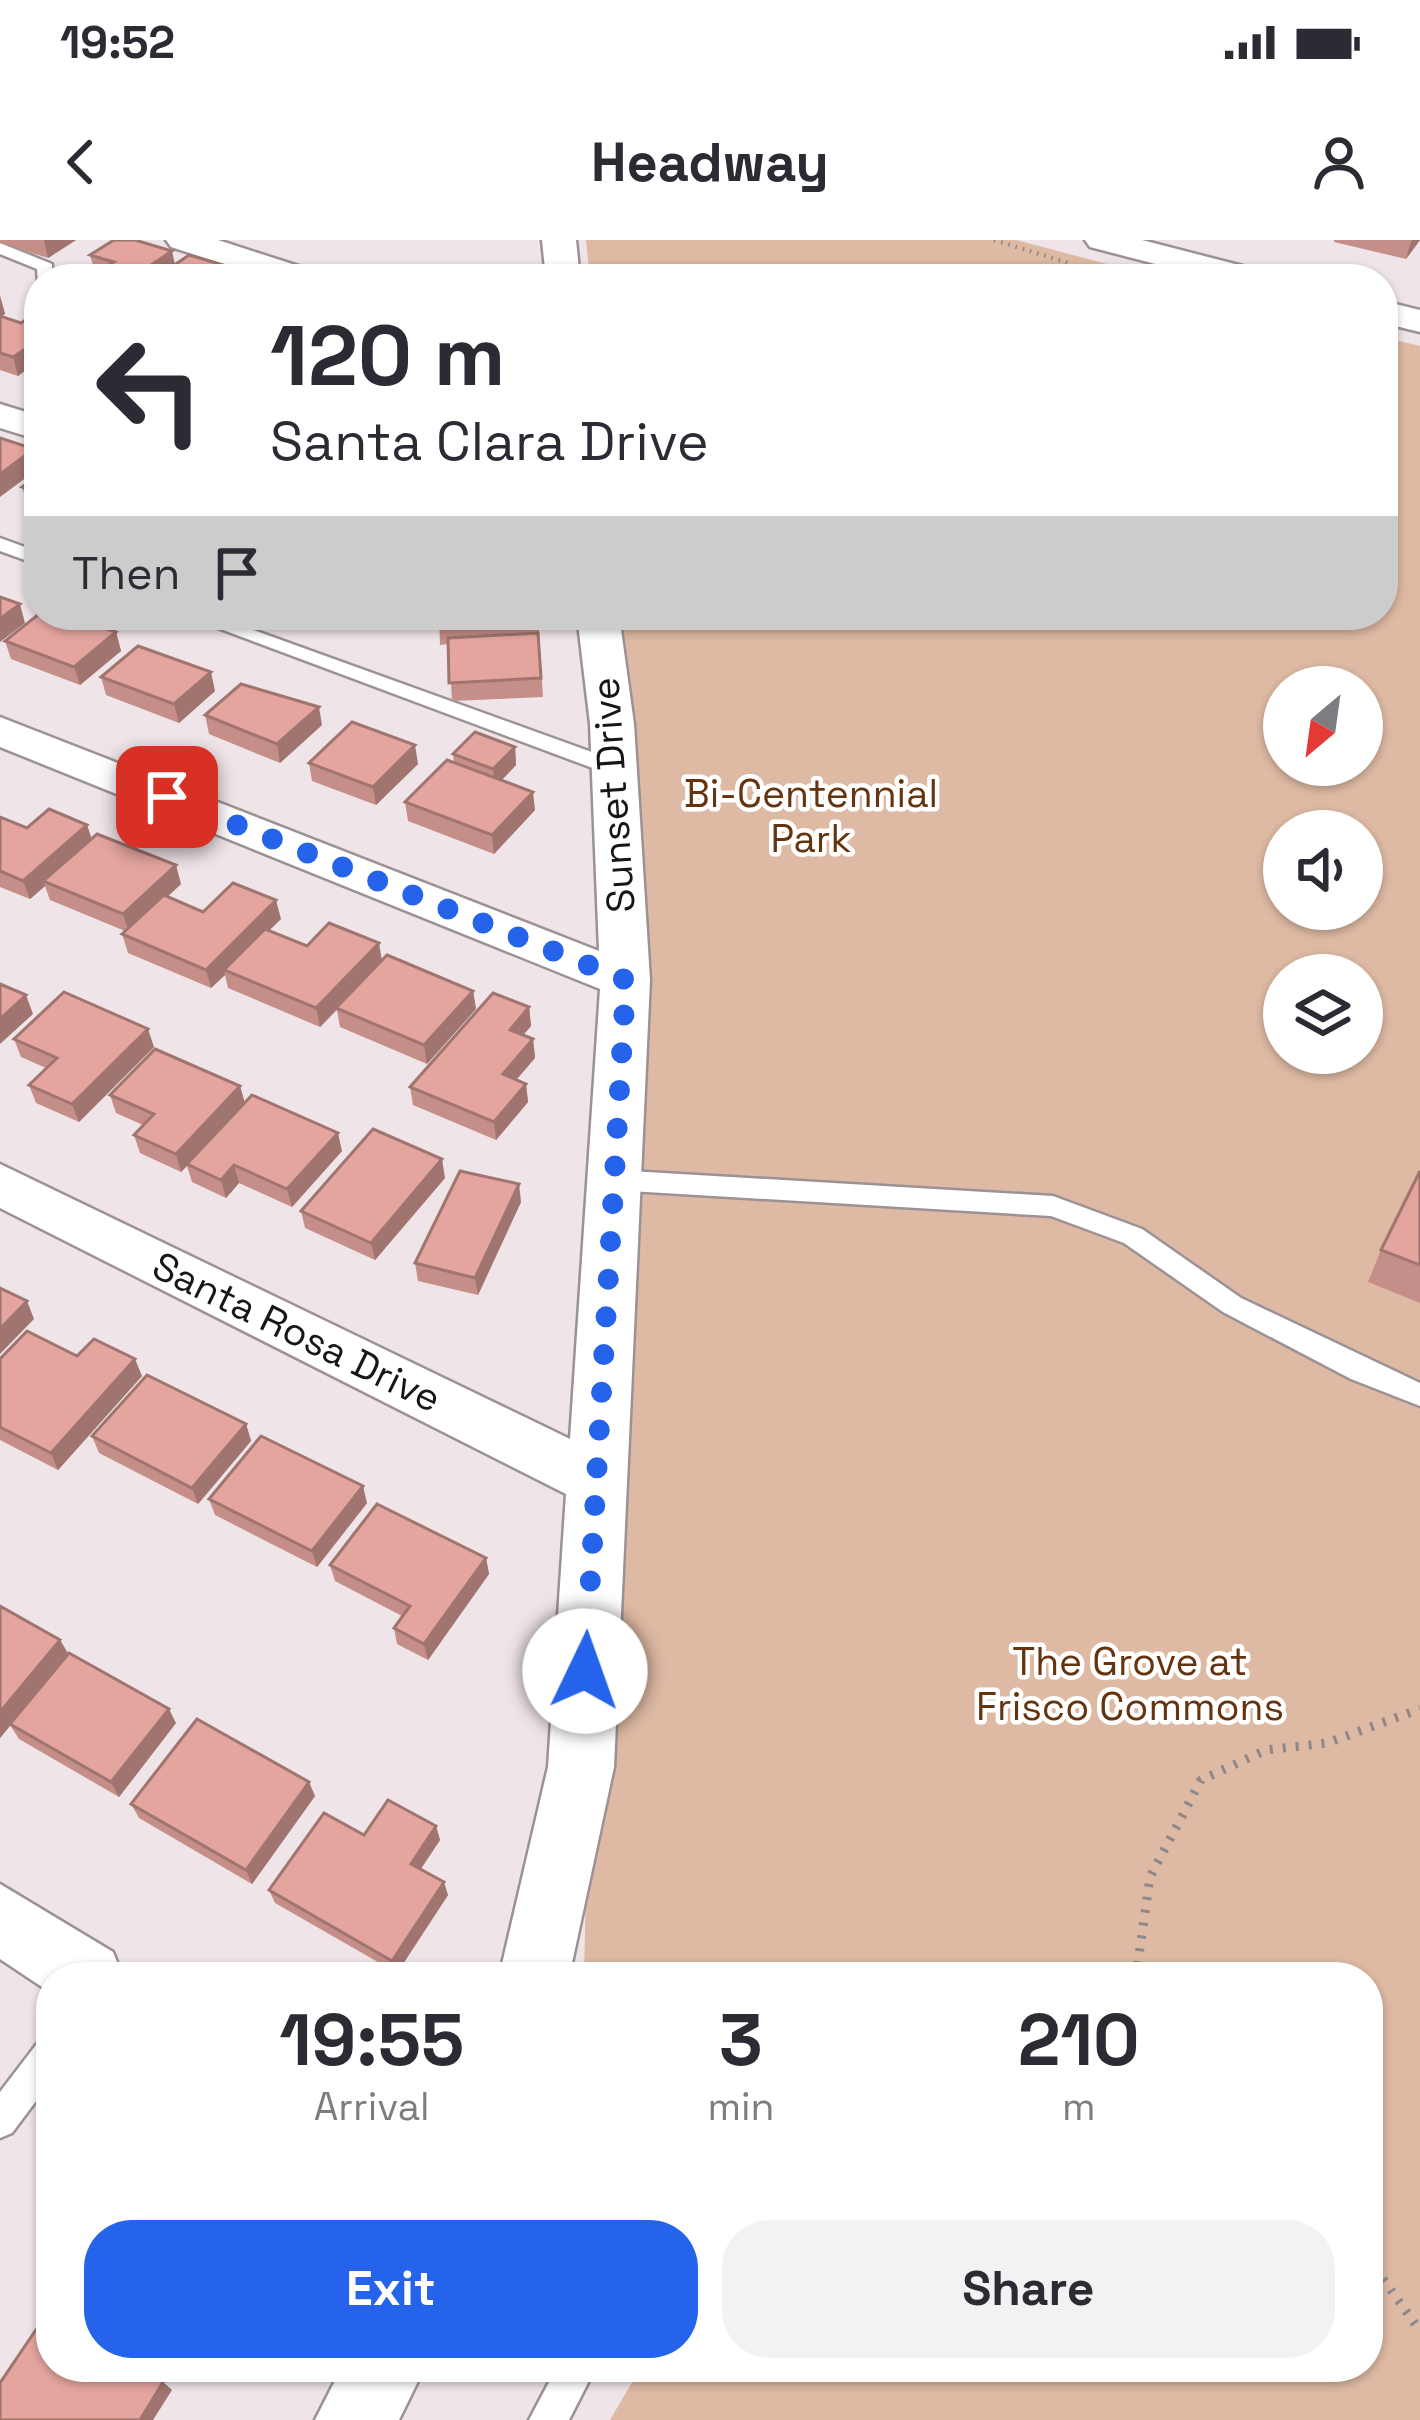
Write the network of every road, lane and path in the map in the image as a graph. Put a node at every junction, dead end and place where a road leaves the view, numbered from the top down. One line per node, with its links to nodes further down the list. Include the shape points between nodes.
1 (183, 240): 6 (street)
2 (994, 240): 4 (path)
3 (0, 248): 5 (lane)
4 (1094, 254): 7 (street)
5 (42, 264)
6 (258, 264)
7 (1158, 264)
8 (234, 630): 11 (lane)
9 (600, 630): 11 (street, Sunset Drive)
10 (0, 731): 12 (street)
11 (614, 768): 12 (street, Sunset Drive)
12 (626, 980): 13 (street, Sunset Drive)
13 (613, 1180): 15 (lane, via 1053,1206 1133,1236 1232,1305); 16 (street, Sunset Drive)
14 (0, 1184): 16 (street, Santa Rosa Drive)
15 (1420, 1395)
16 (594, 1479): 20 (street, Sunset Drive, via 581,1767)
17 (1420, 1709): 21 (path, via 1327,1744 1266,1750 1201,1780 1150,1876)
18 (0, 1918): 19 (street)
19 (66, 1962)
20 (537, 1962)
21 (1138, 1962)
22 (36, 2073): 23 (lane)
23 (0, 2121)
24 (1383, 2279): 25 (path)
25 (1420, 2331)
26 (377, 2382): 28 (street)
27 (569, 2382): 29 (lane)
28 (355, 2420)
29 (548, 2420)

